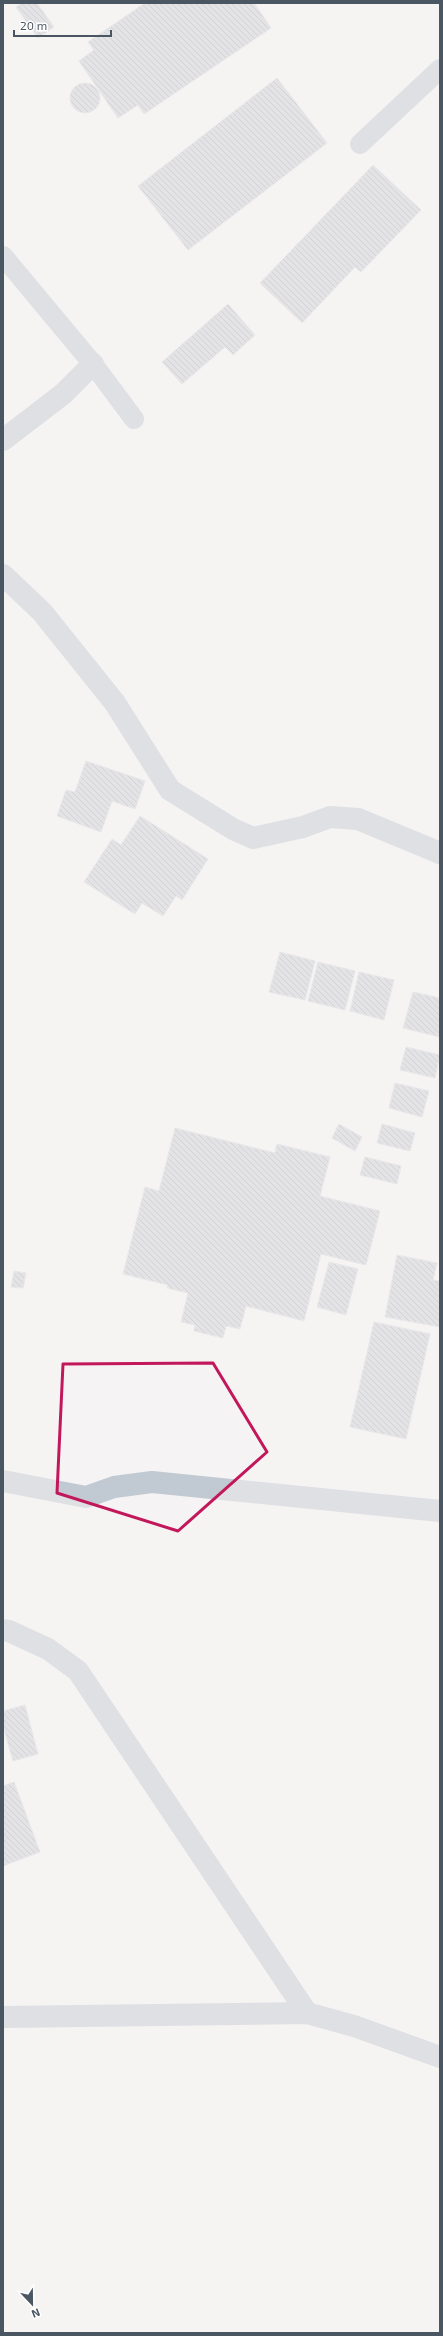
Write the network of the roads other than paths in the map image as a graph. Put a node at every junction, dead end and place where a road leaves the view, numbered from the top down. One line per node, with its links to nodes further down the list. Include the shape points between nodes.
1 (440, 69): 2 (lane)
2 (360, 144)
3 (3, 256): 4 (lane)
4 (93, 364): 5 (lane); 6 (street, via 63,394)
5 (134, 419)
6 (3, 440)
7 (3, 575): 8 (street, via 42,612 115,703 170,790 233,829 253,838 302,827 330,817 358,819)
8 (440, 853)
9 (3, 1481): 10 (street, via 86,1497 114,1487 152,1482)
10 (440, 1511)
11 (3, 1630): 12 (street, via 9,1630 48,1649 78,1671)
12 (307, 2013): 13 (street); 14 (street, via 354,2026)
13 (3, 2017)
14 (440, 2058)

